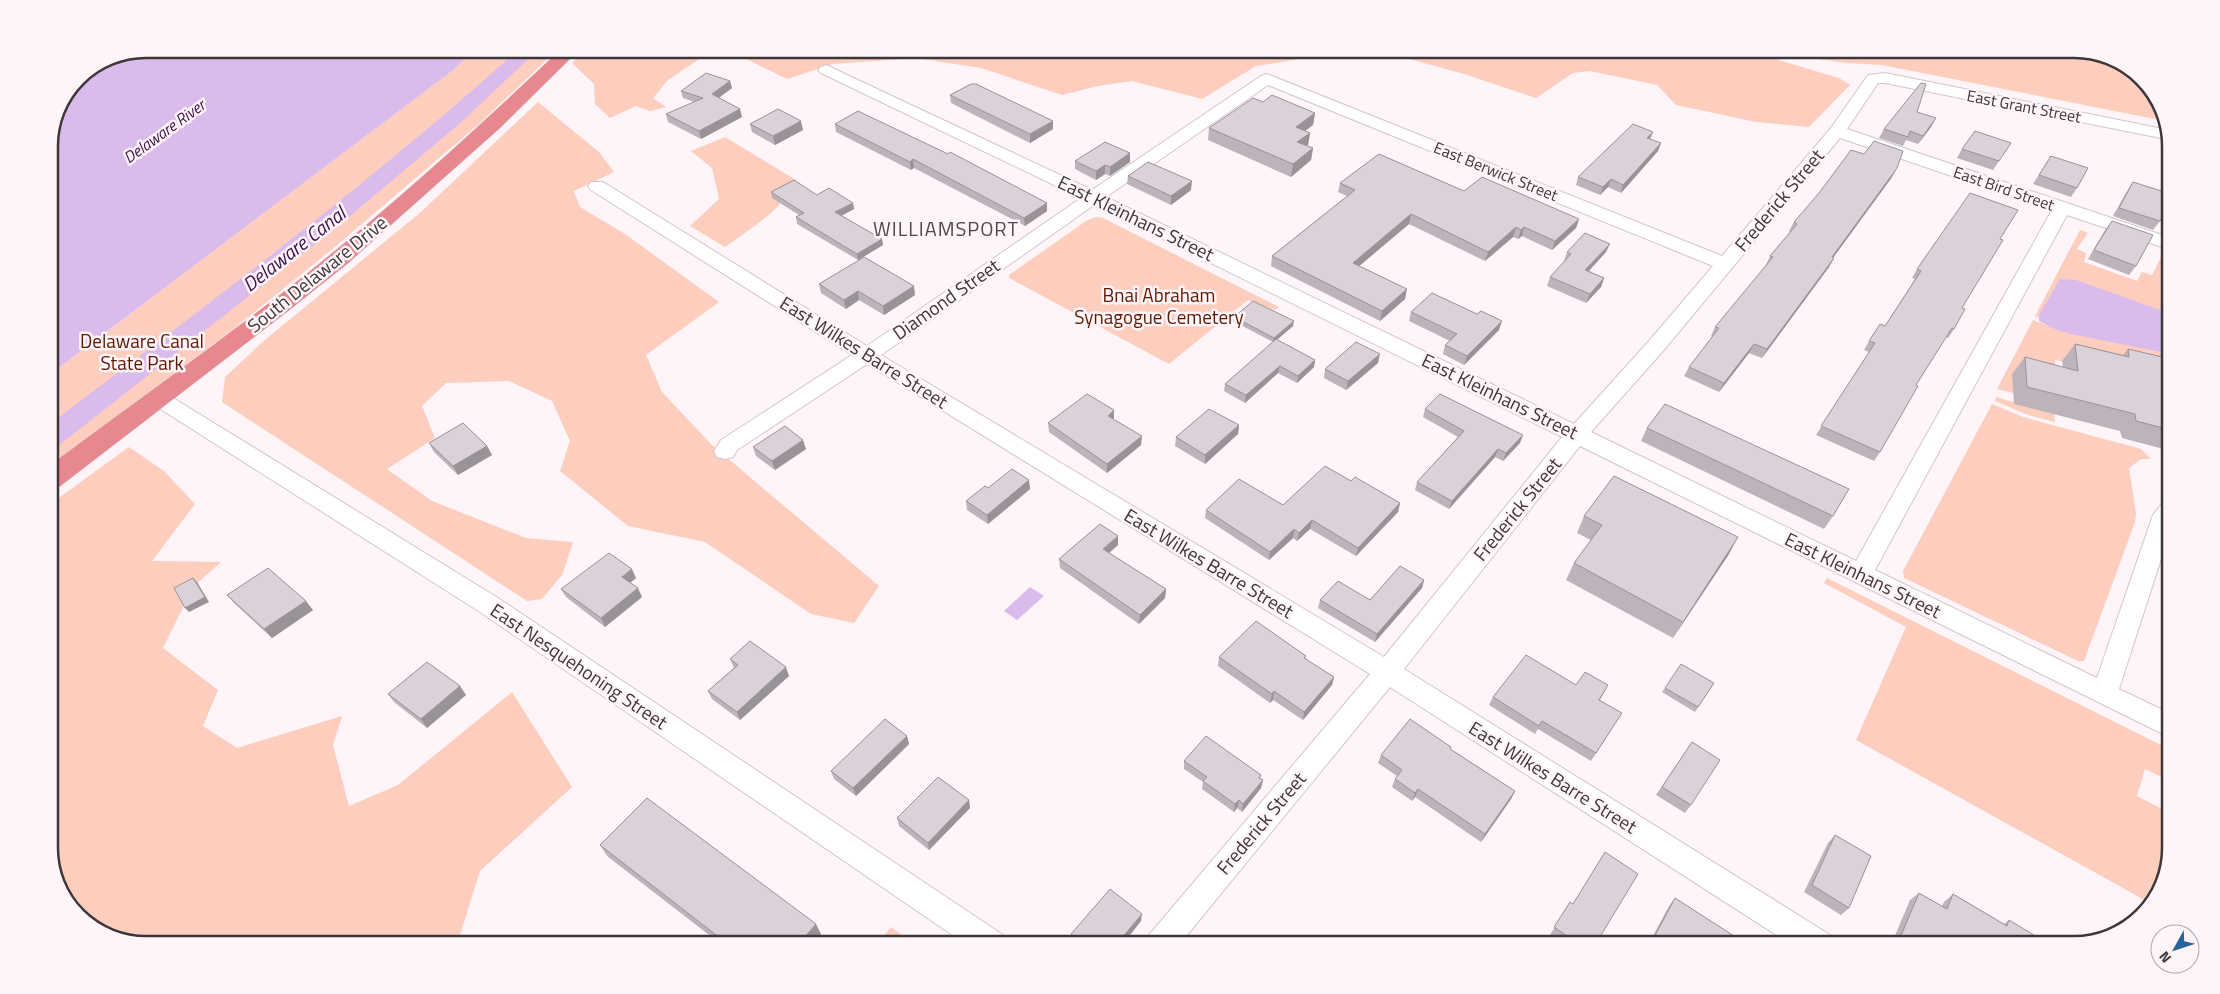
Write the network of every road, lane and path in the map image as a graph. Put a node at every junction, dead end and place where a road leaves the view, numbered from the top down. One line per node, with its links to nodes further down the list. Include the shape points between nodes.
1 (562, 58): 13 (highway, South Delaware Drive, via 494,123 339,259)
2 (826, 70): 8 (street, East Kleinhans Street)
3 (1878, 77): 5 (street, Frederick Street, via 1873,78); 6 (street, East Grant Street)
4 (1267, 79): 8 (street, Diamond Street); 11 (street, East Berwick Street)
5 (1837, 131): 9 (street, East Bird Street); 11 (street, Frederick Street)
6 (2161, 133)
7 (597, 186): 12 (street, East Wilkes Barre Street)
8 (1093, 197): 12 (street, Diamond Street); 14 (street, East Kleinhans Street)
9 (2062, 207): 10 (street, East Bird Street); 18 (street)
10 (2162, 241)
11 (1725, 264): 14 (street, Frederick Street)
12 (868, 355): 15 (street, Diamond Street, via 729,445); 19 (street, East Wilkes Barre Street)
13 (158, 398): 16 (highway, South Delaware Drive); 22 (street, East Nesquehoning Street, via 489,605)
14 (1577, 434): 18 (street, East Kleinhans Street); 19 (street, Frederick Street)
15 (725, 451)
16 (58, 473)
17 (2162, 521): 20 (street)
18 (1861, 574): 20 (street, East Kleinhans Street)
19 (1387, 672): 23 (street, Frederick Street); 24 (street, East Wilkes Barre Street)
20 (2104, 694): 21 (street, East Kleinhans Street)
21 (2162, 723)
22 (979, 936)
23 (1167, 936)
24 (1805, 936)

